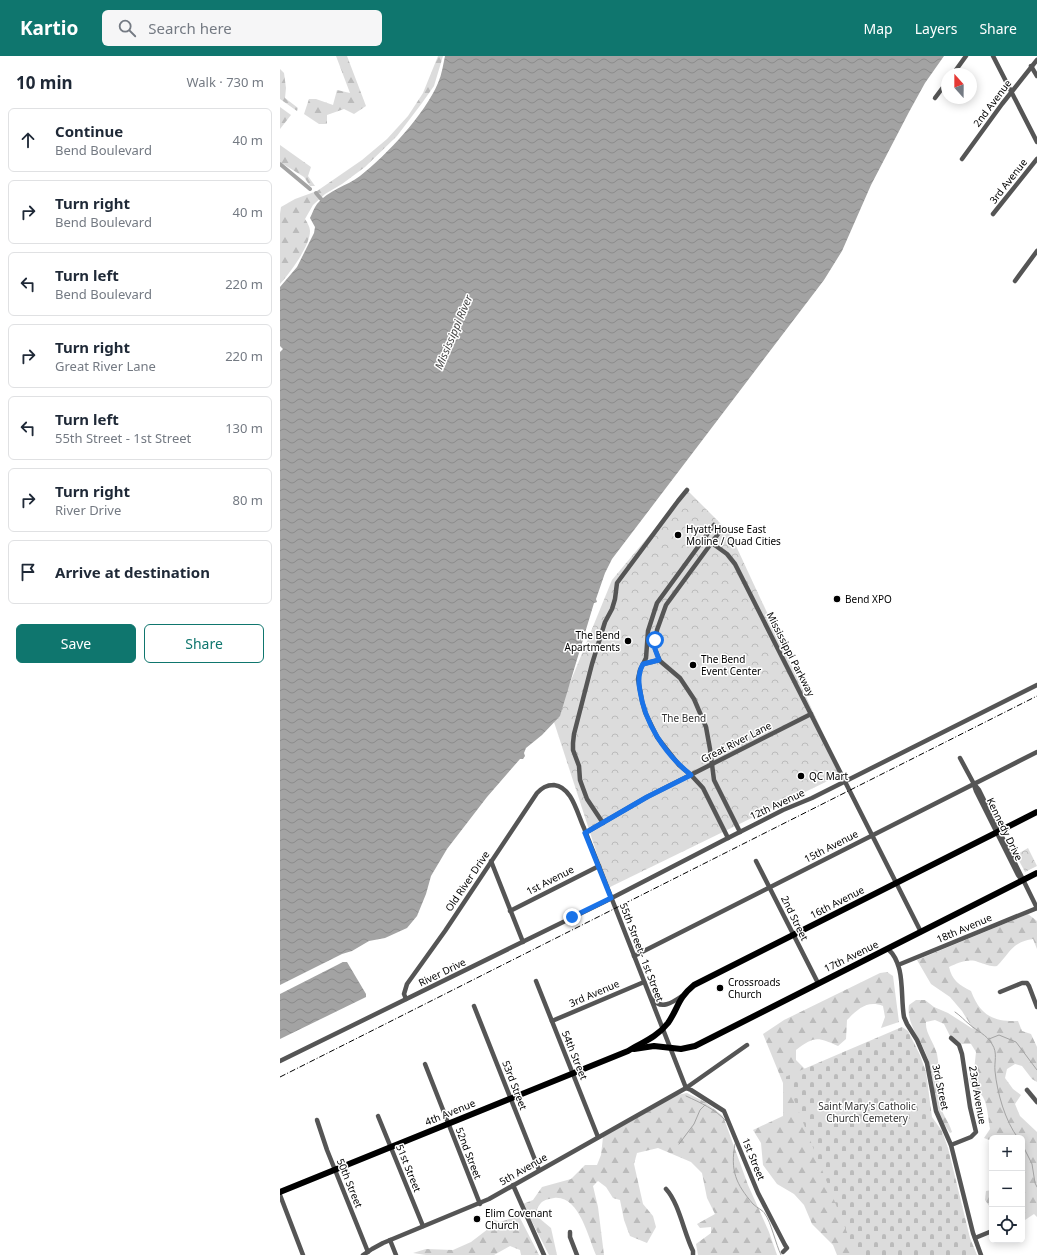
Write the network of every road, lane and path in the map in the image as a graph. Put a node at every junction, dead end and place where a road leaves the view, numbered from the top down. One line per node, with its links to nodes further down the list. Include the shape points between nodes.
1 (966, 56): 5 (street)
2 (993, 56): 8 (street)
3 (1037, 60): 4 (street, 2nd Avenue)
4 (1031, 66): 6 (street); 8 (street, 2nd Avenue)
5 (957, 68)
6 (1037, 76)
7 (941, 90): 9 (street)
8 (1012, 92): 10 (street); 11 (street, 2nd Avenue)
9 (935, 98)
10 (1037, 142)
11 (962, 159)
12 (1037, 159): 13 (street, 3rd Avenue)
13 (993, 214)
14 (1037, 251): 15 (street)
15 (1015, 281)
16 (687, 490): 33 (street, via 617,583 615,599 605,622 574,734 573,750 579,766 580,780 587,798)
17 (714, 525): 19 (street)
18 (721, 530): 20 (street)
19 (705, 538): 20 (street); 22 (street, via 657,603 648,631 647,652)
20 (712, 543): 21 (street, via 663,611 655,640); 24 (street, Mississippi Parkway, via 735,564)
21 (659, 660): 22 (street); 27 (street, via 680,678 694,699 706,727)
22 (643, 664): 28 (street, via 638,679 645,712 657,737)
23 (1037, 685): 29 (street, 12th Avenue)
24 (811, 714): 27 (street, Great River Lane); 29 (street, Mississippi Parkway)
25 (1037, 752): 30 (street, 15th Avenue)
26 (960, 758): 30 (street, Kennedy Drive)
27 (712, 764): 28 (street, Great River Lane); 34 (street, via 714,780)
28 (691, 775): 33 (street, Great River Lane); 38 (street, via 703,788)
29 (845, 781): 34 (street, 12th Avenue); 37 (street)
30 (974, 784): 35 (street, Kennedy Drive); 37 (street, 15th Avenue)
31 (556, 785): 36 (street, 55th Street - 1st Street, via 570,795); 39 (street, Old River Drive, via 546,786 537,793)
32 (1037, 812): 35 (main road, 16th Avenue)
33 (603, 823): 36 (street, Great River Lane)
34 (740, 832): 38 (street, 12th Avenue)
35 (998, 832): 43 (street, Kennedy Drive, via 1018,875); 44 (main road, 16th Avenue)
36 (585, 833): 41 (street, 55th Street - 1st Street)
37 (872, 835): 44 (street); 45 (street, 15th Avenue)
38 (728, 838): 46 (street, 12th Avenue)
39 (491, 861): 48 (street); 61 (street, Old River Drive, via 406,984)
40 (756, 861): 45 (street, 2nd Street)
41 (599, 866): 46 (street, 55th Street - 1st Street); 48 (street, 1st Avenue)
42 (1037, 874): 43 (main road, 17th Avenue)
43 (1023, 880): 47 (street, Kennedy Drive); 49 (main road, 17th Avenue)
44 (896, 883): 49 (street); 50 (main road, 16th Avenue)
45 (770, 887): 50 (street, 2nd Street); 53 (street, 15th Avenue)
46 (611, 898): 51 (street, River Drive); 53 (street, 55th Street - 1st Street)
47 (1037, 908): 54 (street, 18th Avenue)
48 (510, 911): 51 (street)
49 (921, 932): 52 (main road, 17th Avenue)
50 (794, 935): 57 (street, 2nd Street); 60 (main road, 16th Avenue, via 707,978)
51 (523, 942): 61 (street, River Drive)
52 (888, 949): 54 (street, 3rd Street); 57 (main road, 17th Avenue)
53 (634, 956): 56 (street, 55th Street - 1st Street)
54 (898, 965): 81 (street, 3rd Street, via 904,1017 927,1063 936,1111)
55 (536, 980): 64 (street, 54th Street)
56 (644, 982): 59 (street, 55th Street - 1st Street); 64 (street, 3rd Avenue)
57 (818, 983): 68 (main road, 17th Avenue, via 695,1046)
58 (1000, 992): 63 (street, via 1027,983)
59 (649, 994): 60 (street, via 655,1002 663,1005 674,1002); 65 (street, 55th Street - 1st Street)
60 (684, 994): 65 (main road, 16th Avenue)
61 (406, 999): 70 (street, River Drive)
62 (474, 1006): 75 (street, 53rd Street)
63 (1037, 1007)
64 (552, 1021): 72 (street, 54th Street)
65 (663, 1029): 68 (street, 55th Street - 1st Street); 69 (main road, 4th Avenue, via 653,1038)
66 (950, 1038): 81 (street, 23rd Avenue, via 959,1045 962,1054 976,1132 972,1137)
67 (747, 1045): 73 (street)
68 (671, 1048): 69 (main road, 4th Avenue, via 654,1046); 73 (street, 55th Street - 1st Street)
69 (628, 1051): 72 (main road, 4th Avenue)
70 (280, 1061)
71 (425, 1064): 79 (street, 52nd Street)
72 (572, 1073): 75 (main road, 4th Avenue); 80 (street, 54th Street)
73 (686, 1088): 80 (street, 5th Avenue); 94 (street, 1st Street, via 724,1111 758,1193 785,1245)
74 (1026, 1090): 76 (street)
75 (510, 1099): 79 (main road, 4th Avenue); 84 (street, 53rd Street)
76 (1037, 1102)
77 (378, 1116): 82 (street, 51st Street)
78 (317, 1120): 83 (street, 50th Street)
79 (448, 1124): 82 (main road, 4th Avenue); 88 (street, 52nd Street)
80 (598, 1137): 84 (street, 5th Avenue)
81 (951, 1145): 92 (street, 3rd Street)
82 (391, 1147): 83 (main road, 4th Avenue); 89 (street, 51st Street)
83 (335, 1170): 87 (main road, 4th Avenue); 95 (street, 50th Street)
84 (539, 1170): 85 (street, 5th Avenue)
85 (513, 1185): 88 (street, 5th Avenue); 98 (street)
86 (666, 1189): 100 (street, via 670,1193)
87 (280, 1193): 96 (street)
88 (480, 1204): 89 (street, 5th Avenue)
89 (423, 1226): 93 (street, 5th Avenue)
90 (570, 1232): 99 (street)
91 (989, 1233): 92 (street)
92 (974, 1238): 101 (street, 3rd Street)
93 (390, 1240): 95 (street, 5th Avenue); 97 (street)
94 (783, 1252)
95 (365, 1253)
96 (303, 1255)
97 (396, 1255)
98 (544, 1255)
99 (577, 1255)
100 (693, 1255)
101 (981, 1255)

